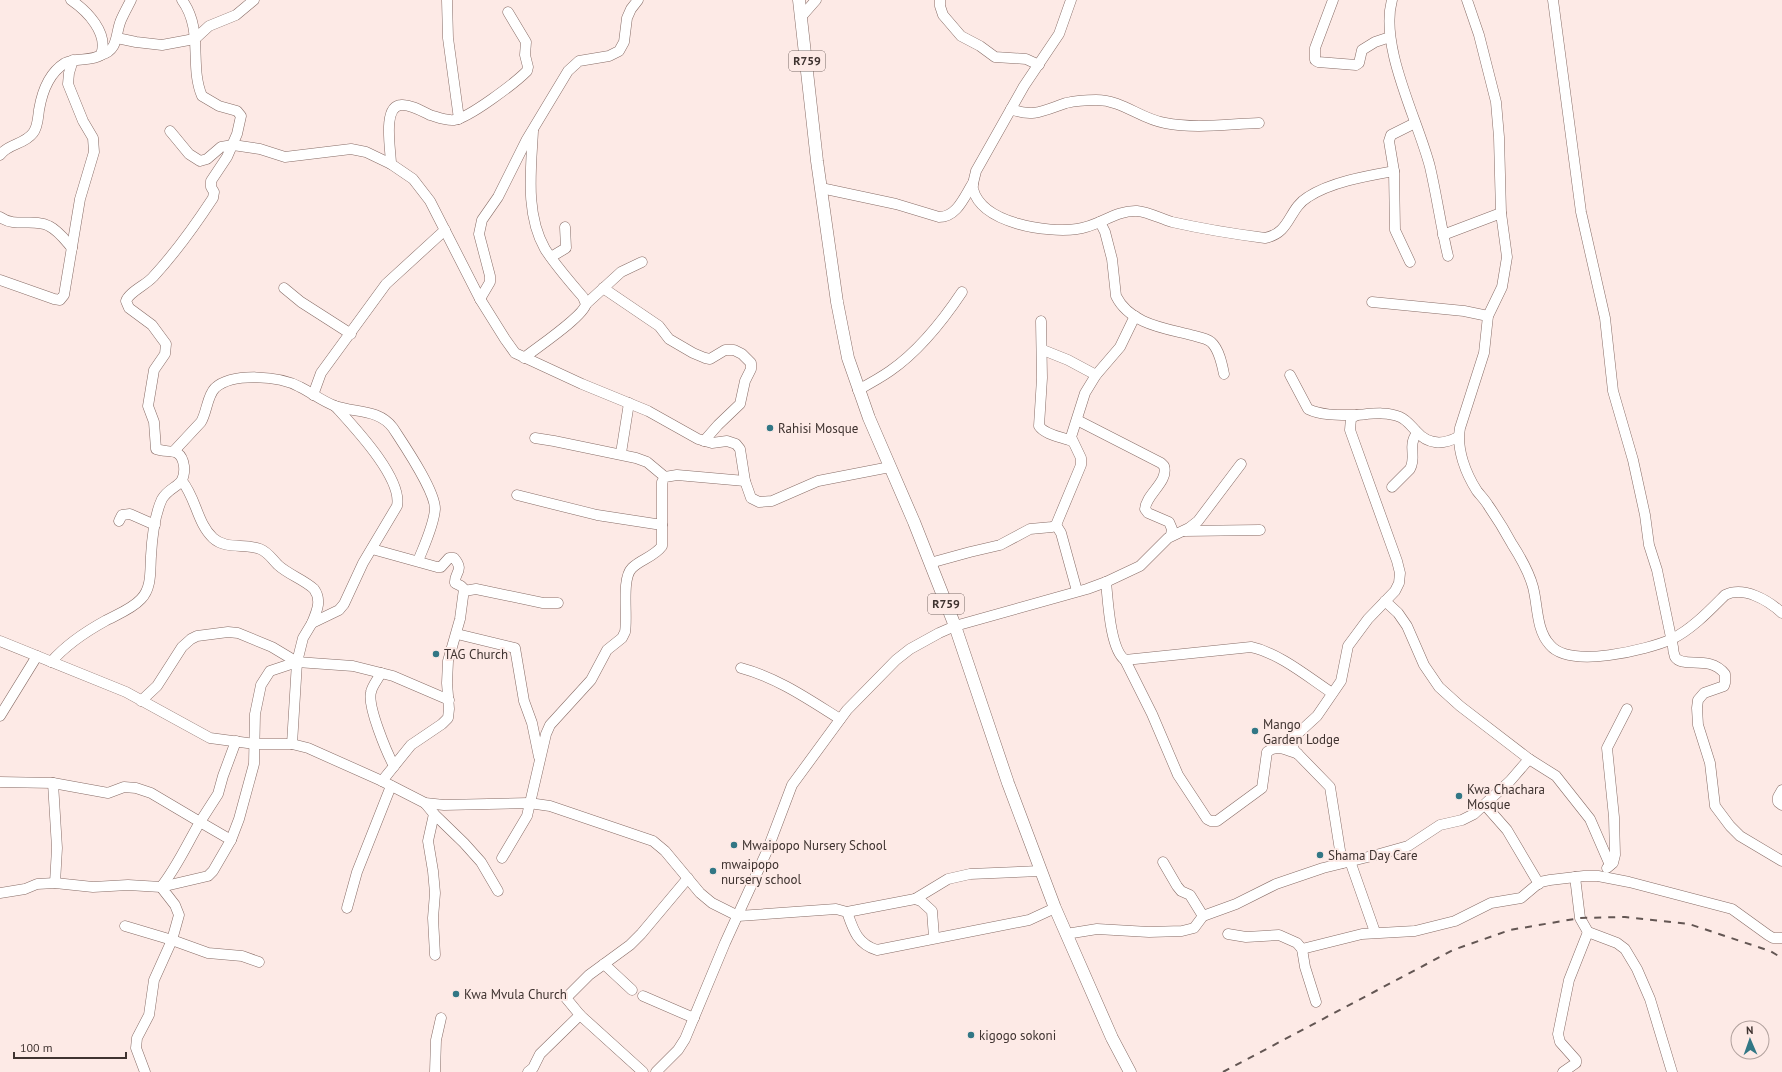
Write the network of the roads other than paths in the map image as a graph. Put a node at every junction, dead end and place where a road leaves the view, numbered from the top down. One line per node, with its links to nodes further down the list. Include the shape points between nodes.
1 (71, 0): 16 (street)
2 (89, 0): 16 (street)
3 (131, 0): 20 (street, via 121,20)
4 (182, 0): 21 (street)
5 (254, 0): 21 (street, via 236,15 203,30)
6 (447, 0): 26 (street, via 448,38)
7 (638, 0): 29 (street, via 627,18 621,49 616,53 586,59 572,66)
8 (800, 0): 18 (main road, R759)
9 (816, 0): 18 (street)
10 (940, 0): 24 (street, via 943,14 961,36 995,57 1026,59)
11 (1071, 0): 24 (street, via 1059,34)
12 (1333, 0): 19 (street, via 1315,48 1315,60 1318,62 1356,65 1362,50)
13 (1392, 0): 19 (street, via 1389,18)
14 (1467, 0): 37 (street, via 1496,102)
15 (1553, 0): 103 (street, via 1581,212 1606,323 1613,391 1633,460 1649,545 1657,570)
16 (84, 9): 22 (street, via 99,32)
17 (508, 12): 26 (street, via 526,42 528,69 504,90)
18 (802, 16): 36 (main road, R759)
19 (1390, 37): 28 (street)
20 (117, 38): 21 (street, via 162,45); 22 (street, via 112,50)
21 (196, 38): 31 (street, via 202,96 219,106 235,109 241,114)
22 (101, 55): 23 (street)
23 (73, 60): 32 (street, via 60,67 48,82 40,101 34,131 29,138); 43 (street, via 68,84 82,121 92,134 94,152 80,199)
24 (1039, 65): 25 (street)
25 (1011, 109): 27 (street, via 1020,113 1039,113 1067,103 1096,100 1112,101 1164,123); 35 (street, via 976,171)
26 (458, 119): 33 (street, via 446,120 404,105 397,106 389,123)
27 (1259, 123)
28 (1415, 123): 34 (street, via 1397,131 1390,138); 42 (street, via 1430,167)
29 (534, 128): 45 (street, via 531,167 532,208 540,238); 52 (street, via 480,225 480,240 488,262 490,282)
30 (170, 131): 31 (street, via 189,154 200,161 207,159 221,147)
31 (233, 146): 33 (street, via 260,149 285,157 351,149 366,152); 75 (street, via 211,181 214,196 193,229 152,278 132,293 126,301 129,308 152,325 166,344 165,354 152,379 152,394 148,406 154,422 156,449)
32 (2, 150)
33 (392, 164): 41 (street, via 422,189)
34 (1394, 171): 39 (street, via 1334,185 1307,197 1281,232 1265,238 1172,222 1140,212 1122,212); 47 (street, via 1395,230)
35 (973, 183): 36 (street, via 957,208 951,215 944,217); 39 (street, via 975,195 986,208 1000,217 1033,228 1056,231 1078,229)
36 (821, 188): 64 (main road, R759, via 840,321)
37 (1501, 213): 42 (street); 56 (street, via 1507,258 1502,287)
38 (0, 217): 43 (street, via 19,224 36,223 49,226)
39 (1100, 222): 55 (street, via 1112,259 1116,296 1120,304)
40 (565, 227): 45 (street, via 566,248)
41 (446, 230): 52 (street); 58 (street, via 386,284)
42 (1443, 235): 44 (street)
43 (72, 248): 48 (street, via 63,298 54,299)
44 (1448, 256)
45 (551, 258): 54 (street)
46 (642, 262): 50 (street, via 621,272)
47 (1410, 262)
48 (0, 280)
49 (284, 288): 58 (street)
50 (603, 288): 54 (street); 73 (street, via 659,326 669,339 693,353 710,358 725,350 734,350 751,363 752,369 745,381 740,404)
51 (962, 292): 64 (street, via 944,320 922,343 890,371)
52 (480, 299): 60 (street, via 515,353)
53 (1372, 302): 56 (street, via 1464,311)
54 (586, 304): 60 (street, via 573,320)
55 (1135, 316): 61 (street, via 1155,327 1202,338 1212,343); 62 (street, via 1120,347)
56 (1488, 316): 71 (street, via 1484,353)
57 (1041, 321): 59 (street)
58 (351, 334): 65 (street, via 321,373)
59 (1043, 350): 62 (street); 74 (street, via 1039,426)
60 (524, 358): 66 (street)
61 (1224, 374)
62 (1096, 375): 69 (street, via 1085,393)
63 (1290, 375): 68 (street, via 1308,409 1314,412)
64 (858, 390): 78 (main road, R759)
65 (312, 395): 67 (street); 75 (street, via 301,387 278,379 243,377 222,384 211,393 201,422)
66 (629, 403): 73 (street); 76 (street)
67 (335, 406): 91 (street, via 370,445 384,465 397,493 397,506); 92 (street, via 378,415 387,420 425,480 435,507 434,517)
68 (1357, 415): 70 (street, via 1395,415 1407,420); 97 (street, via 1351,418 1350,430 1400,573 1399,582)
69 (1077, 420): 74 (street); 90 (street, via 1164,466 1164,476 1146,503 1145,509 1148,513 1169,522)
70 (1417, 433): 71 (street, via 1435,443 1451,441); 82 (street, via 1411,444 1412,465)
71 (1458, 437): 103 (street, via 1473,484 1512,543 1529,576 1542,631 1550,645 1563,652 1594,658 1623,653)
72 (535, 438): 76 (street)
73 (704, 441): 81 (street, via 727,441 736,444 742,457)
74 (1072, 441): 86 (street, via 1081,458 1081,465)
75 (174, 451): 80 (street, via 182,461)
76 (621, 453): 79 (street, via 647,462)
77 (1241, 464): 89 (street, via 1198,521)
78 (890, 467): 81 (street, via 818,481 772,501 759,502 750,498); 93 (main road, R759)
79 (665, 477): 81 (street, via 677,475); 87 (street, via 661,487)
80 (182, 481): 85 (street, via 161,501); 100 (street, via 213,538 234,546 260,549 282,568 314,589 318,606)
81 (745, 481)
82 (1392, 487)
83 (517, 495): 87 (street, via 597,515)
84 (118, 521): 85 (street, via 122,515 128,514)
85 (155, 525): 107 (street, via 149,584 141,599 84,634)
86 (1056, 525): 93 (street, via 1030,530 1000,546); 96 (street, via 1061,533)
87 (662, 526): 122 (street, via 662,546 654,555 634,566 627,576 625,632 622,638 607,650 592,680 550,725)
88 (1260, 530): 89 (street)
89 (1184, 531): 90 (street)
90 (1171, 535): 94 (street, via 1140,566)
91 (372, 549): 92 (street); 100 (street, via 339,610)
92 (418, 561): 95 (street, via 441,567 449,558 454,558 460,570 454,580)
93 (930, 564): 101 (main road, R759)
94 (1106, 582): 96 (street); 106 (street, via 1114,638 1121,658)
95 (464, 591): 98 (street, via 476,588 543,603); 102 (street)
96 (1077, 591): 101 (street)
97 (1386, 601): 111 (street, via 1368,619 1348,646 1341,681); 121 (street, via 1407,626 1424,665 1439,688)
98 (558, 603)
99 (1782, 613): 103 (street, via 1753,595 1740,591 1731,592 1690,627)
100 (312, 623): 108 (street, via 303,638)
101 (955, 626): 116 (street, via 925,640 896,660); 140 (main road, R759)
102 (457, 634): 112 (street, via 448,661); 122 (street, via 515,648 524,700)
103 (1671, 639): 136 (street, via 1678,660 1716,665 1725,674 1724,686 1701,696 1697,708 1698,725 1710,762 1715,806 1740,836)
104 (0, 641): 105 (street)
105 (37, 656): 107 (street); 115 (street)
106 (1125, 660): 111 (street, via 1251,647 1282,661); 120 (street, via 1178,775 1211,822 1217,821 1262,788 1267,752 1272,748)
107 (51, 662): 113 (street)
108 (298, 662): 110 (street, via 342,665); 113 (street, via 272,647 238,633 197,636 182,647 157,686); 118 (street, via 275,668 264,679 255,714); 119 (street)
109 (741, 668): 116 (street, via 778,681)
110 (381, 673): 112 (street); 123 (street, via 370,696 383,743)
111 (1332, 693): 120 (street, via 1317,716 1294,737 1292,747)
112 (449, 700): 123 (street, via 449,714 446,720 411,745)
113 (142, 701): 117 (street, via 203,736)
114 (1627, 709): 139 (street, via 1607,748 1615,837 1615,859)
115 (0, 716)
116 (840, 719): 153 (street, via 792,785 767,851)
117 (236, 741): 118 (street); 133 (street, via 218,794)
118 (256, 744): 119 (street); 134 (street, via 254,764)
119 (292, 744): 126 (street, via 308,748)
120 (1298, 754): 138 (street, via 1330,787)
121 (1529, 759): 130 (street); 139 (street, via 1556,776 1590,818)
122 (540, 762): 128 (street)
123 (394, 766): 126 (street)
124 (0, 782): 125 (street)
125 (53, 783): 133 (street, via 108,793 124,787 136,788 151,793); 144 (street, via 57,848)
126 (387, 784): 129 (street); 150 (street)
127 (1782, 790): 131 (street, via 1778,797 1778,802)
128 (529, 802): 129 (street, via 444,806); 135 (street, via 527,816); 143 (street, via 550,806 653,841)
129 (425, 803): 132 (street)
130 (1484, 805): 138 (street, via 1462,820 1440,825 1408,846); 145 (street, via 1507,830)
131 (1782, 805)
132 (434, 814): 147 (street, via 481,862); 164 (street, via 428,841 434,871)
133 (200, 822): 134 (street); 146 (street, via 180,860)
134 (231, 840): 146 (street, via 208,876)
135 (502, 858)
136 (1782, 861)
137 (1163, 862): 154 (street, via 1177,886 1190,895)
138 (1346, 862): 154 (street, via 1276,884 1236,904); 156 (street)
139 (1610, 866): 141 (street)
140 (1040, 871): 149 (street, via 970,874 948,879); 151 (main road, R759)
141 (1598, 876): 142 (street); 161 (street, via 1732,909 1773,938)
142 (1575, 877): 145 (street); 157 (street, via 1580,918)
143 (688, 878): 153 (street, via 712,903); 166 (street, via 641,934)
144 (55, 883): 146 (street, via 93,887); 148 (street, via 37,884 25,889)
145 (1539, 884): 156 (street, via 1521,898 1491,903 1455,921 1414,931)
146 (161, 887): 162 (street, via 178,912)
147 (498, 891)
148 (0, 893)
149 (916, 899): 152 (street); 160 (street, via 932,911)
150 (347, 908)
151 (1055, 908): 158 (main road, R759); 160 (street, via 1029,920)
152 (847, 912): 153 (street, via 836,909); 160 (street, via 855,933 869,948 877,950)
153 (738, 916): 172 (street)
154 (1203, 916): 158 (street, via 1194,928 1182,931 1097,929)
155 (125, 926): 162 (street)
156 (1375, 932): 163 (street)
157 (1588, 932): 179 (street, via 1569,980 1558,1034 1560,1042 1576,1063); 180 (street, via 1617,943 1625,949 1650,999)
158 (1066, 934): 178 (main road, R759, via 1112,1038)
159 (1228, 934): 163 (street, via 1246,937 1279,935 1295,941)
160 (934, 937)
161 (1782, 938)
162 (172, 940): 165 (street, via 208,953 242,956); 174 (street, via 154,980 148,1021 137,1038 136,1048)
163 (1302, 949): 169 (street)
164 (435, 955)
165 (259, 962)
166 (604, 964): 167 (street); 170 (street, via 566,998)
167 (632, 990)
168 (643, 996): 172 (street)
169 (1316, 1002)
170 (580, 1015): 173 (street, via 540,1054); 176 (street)
171 (441, 1018): 175 (street, via 436,1040)
172 (694, 1018): 177 (street, via 678,1050)
173 (532, 1071)
174 (145, 1072)
175 (436, 1072)
176 (643, 1072)
177 (656, 1072)
178 (1130, 1072)
179 (1563, 1072)
180 (1672, 1072)

